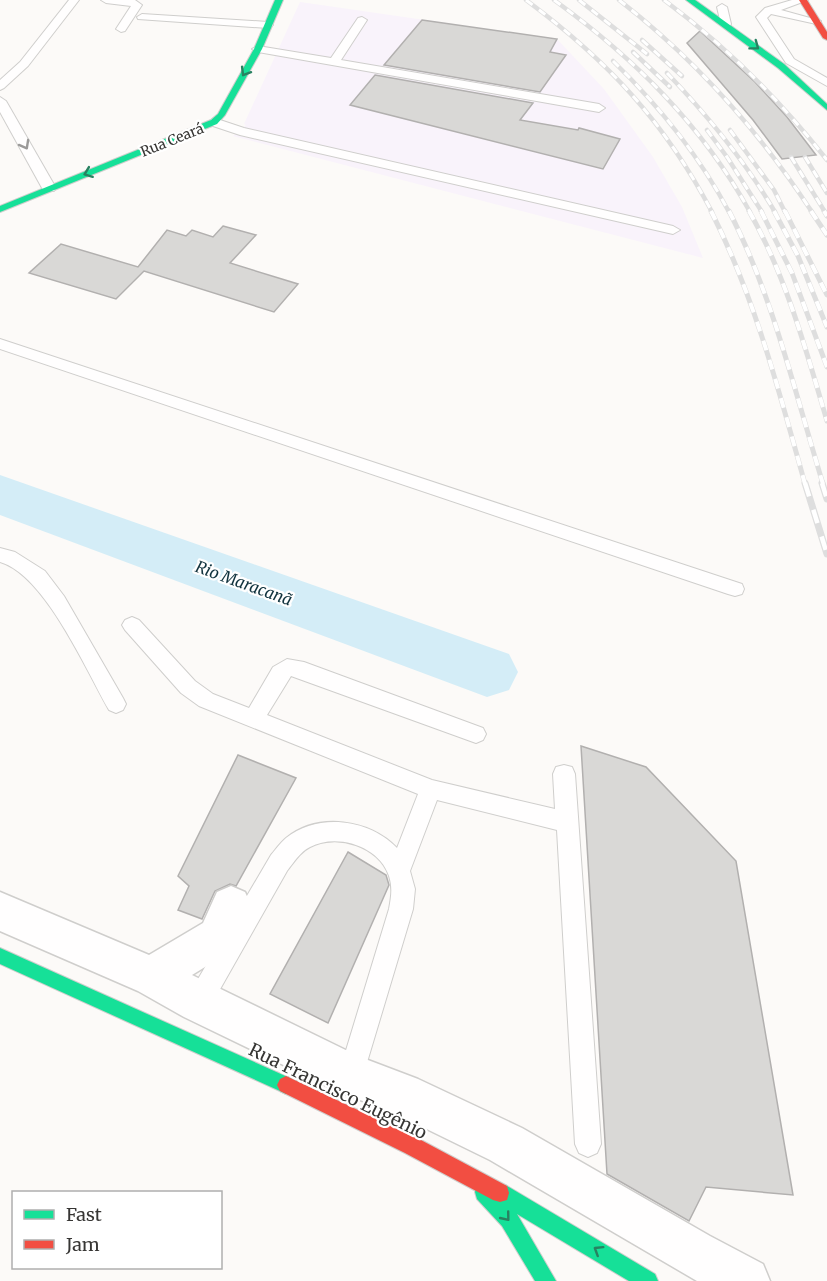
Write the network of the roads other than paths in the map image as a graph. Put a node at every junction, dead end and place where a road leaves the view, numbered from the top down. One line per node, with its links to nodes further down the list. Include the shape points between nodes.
1 (74, 0): 18 (lane, via 24,64)
2 (106, 0): 13 (lane, via 137,5)
3 (279, 0): 11 (main road, Rua Ceará)
4 (690, 0): 12 (main road)
5 (803, 0): 7 (lane); 10 (main road)
6 (722, 6): 12 (lane)
7 (761, 10): 10 (lane); 17 (lane, via 790,62)
8 (142, 17): 11 (lane)
9 (362, 20): 16 (lane)
10 (817, 23): 14 (main road)
11 (268, 24): 15 (main road, Rua Ceará)
12 (726, 24): 21 (main road, one-way to 21)
13 (120, 29)
14 (827, 38)
15 (258, 50): 16 (lane); 22 (main road, Rua Ceará, one-way to 22)
16 (334, 62): 20 (lane)
17 (827, 83)
18 (0, 86)
19 (0, 101): 23 (lane, one-way to 23)
20 (599, 108)
21 (827, 108)
22 (214, 122): 23 (main road, Rua Ceará, one-way to 23); 25 (lane)
23 (49, 188): 24 (main road, Rua Ceará)
24 (0, 208)
25 (673, 230)
26 (0, 344): 28 (lane)
27 (0, 555): 30 (lane, via 38,576)
28 (735, 589)
29 (132, 625): 31 (lane, via 188,687 206,700)
30 (116, 704)
31 (255, 717): 32 (lane, via 287,667); 34 (lane)
32 (476, 734)
33 (564, 774): 35 (lane)
34 (431, 789): 35 (lane); 36 (lane)
35 (567, 822): 43 (lane)
36 (399, 871): 41 (lane, via 386,851 368,838 345,831 317,833 295,844 279,863); 42 (lane, via 404,888 401,909)
37 (231, 905): 40 (street, via 217,937)
38 (0, 911): 40 (street)
39 (0, 956): 41 (main road)
40 (152, 976): 41 (street)
41 (189, 1019): 42 (street)
42 (346, 1093): 44 (main road, Rua Francisco Eugênio); 47 (street, via 403,1094 506,1144)
43 (588, 1144)
44 (467, 1173): 45 (main road, one-way to 45, via 509,1219); 46 (main road, Rua Francisco Eugênio, one-way to 44)
45 (546, 1281)
46 (648, 1281)
47 (746, 1281)

